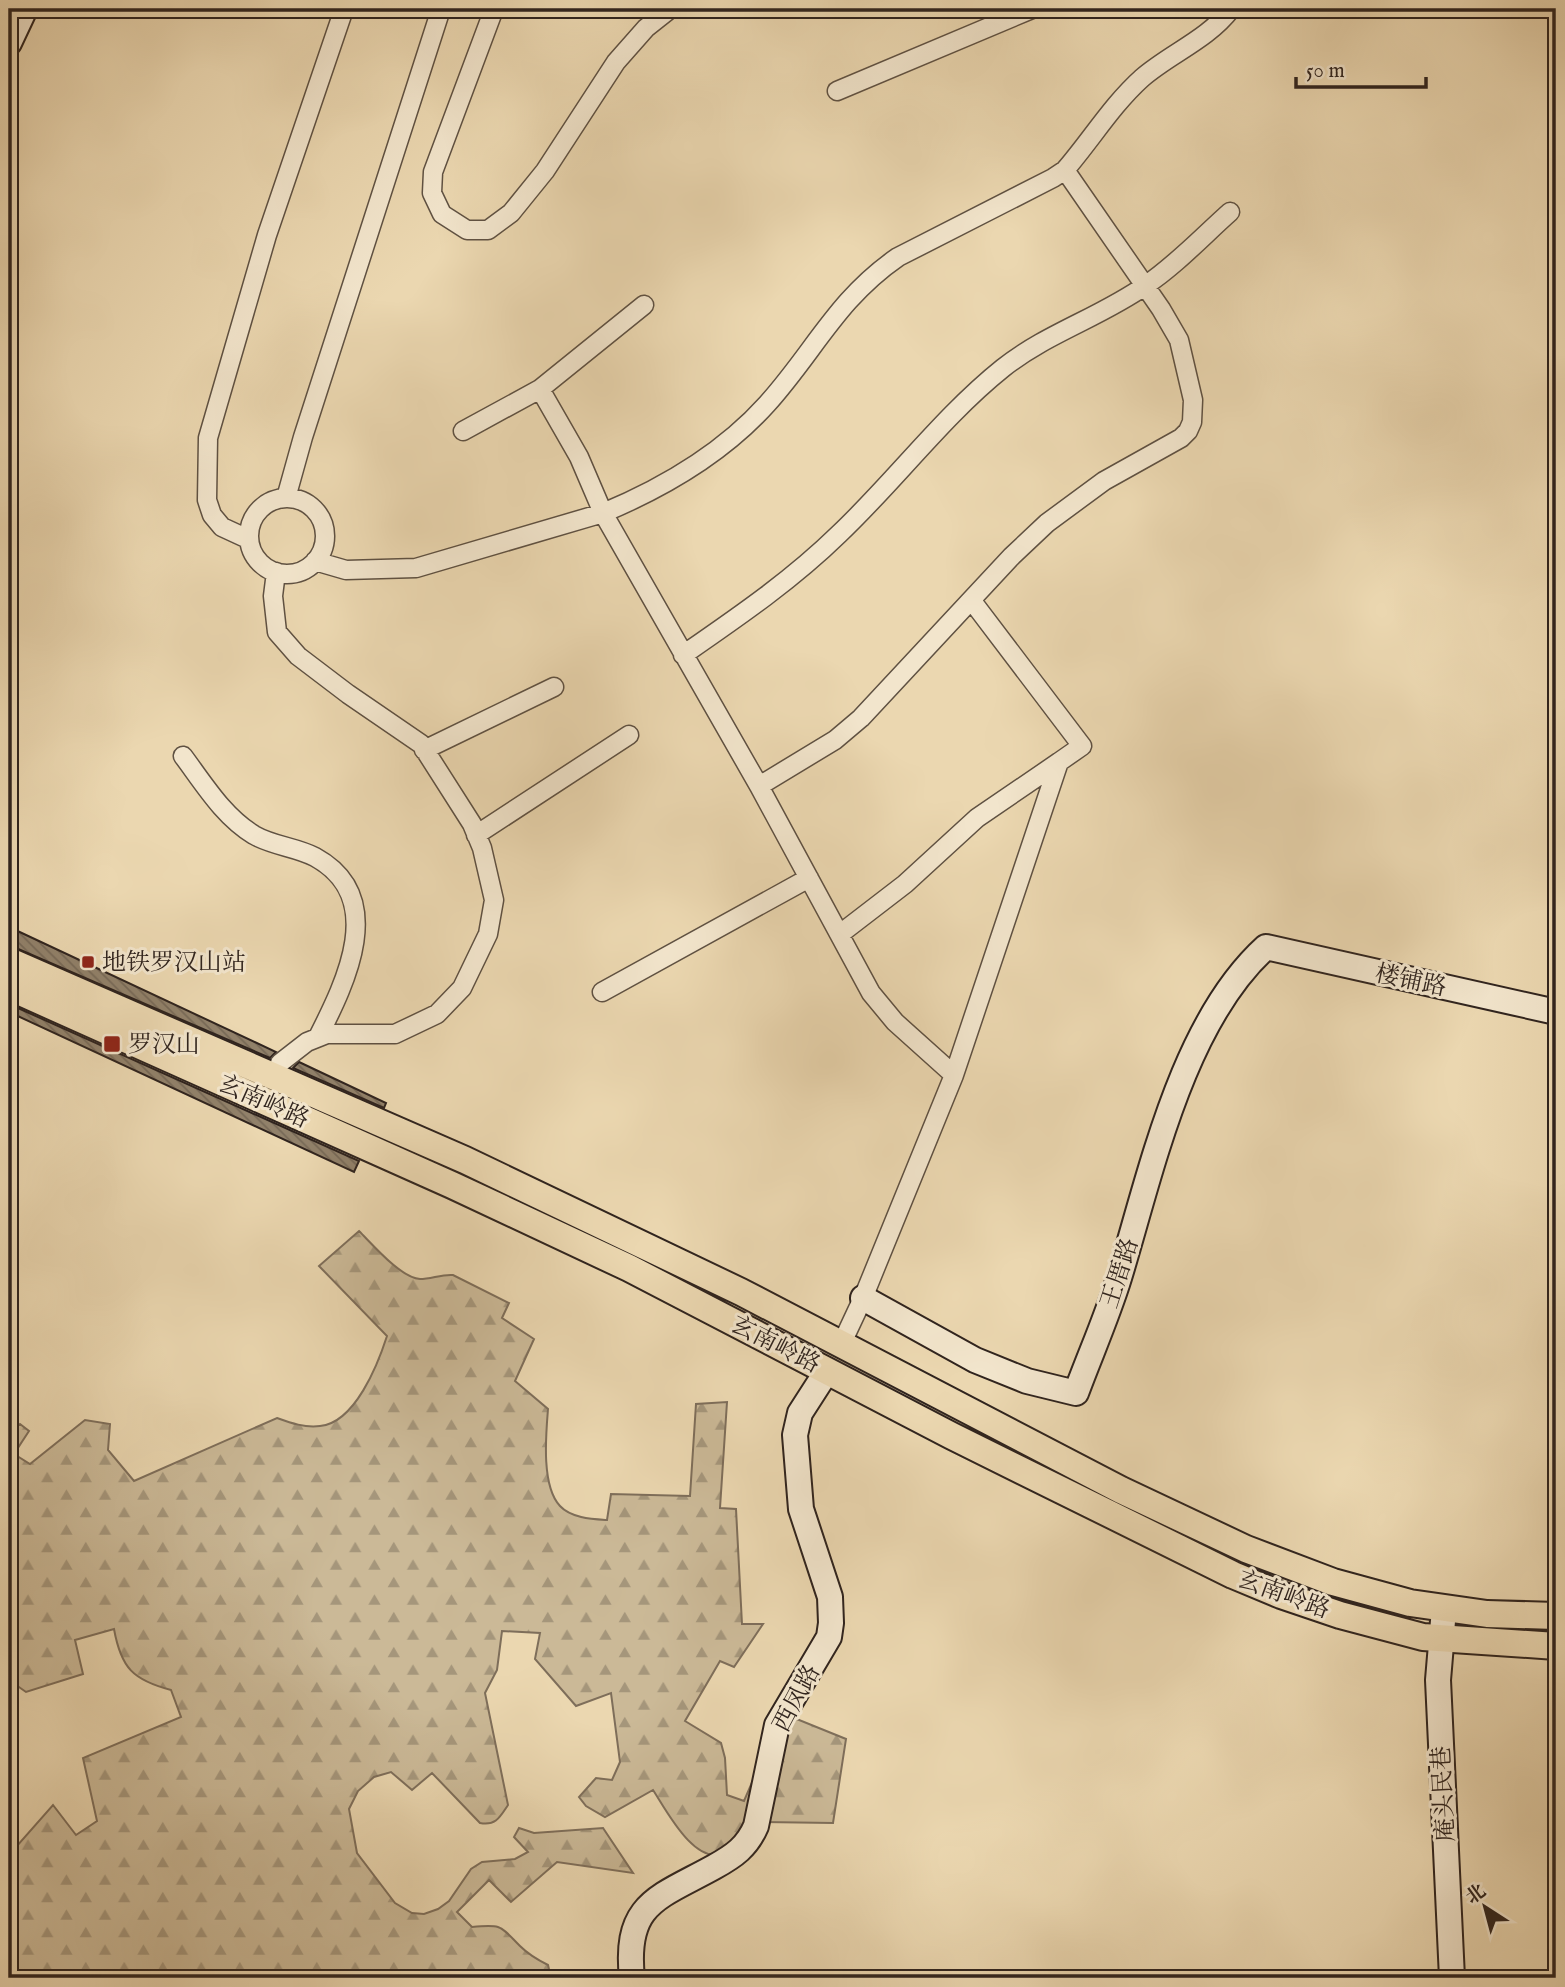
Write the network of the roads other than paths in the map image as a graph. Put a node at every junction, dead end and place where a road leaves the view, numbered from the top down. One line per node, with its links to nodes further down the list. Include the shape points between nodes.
1 (25, 9): 8 (street)
2 (344, 9): 18 (street, via 267,235 208,438 207,500 212,514 222,527)
3 (440, 9): 16 (street)
4 (494, 9): 5 (street, via 433,172 432,193 442,214 467,230 488,230 511,213 545,172 615,62)
5 (670, 9)
6 (1032, 9): 9 (street)
7 (1231, 9): 10 (street, via 1207,35 1160,64 1129,91)
8 (9, 43)
9 (837, 91)
10 (1066, 170): 12 (street); 17 (street, via 879,270 840,310 768,404 728,441 652,490)
11 (1230, 212): 12 (street)
12 (1145, 286): 21 (street, via 1171,325 1184,356 1194,414 1188,432 1064,508); 22 (street, via 1004,367 824,548)
13 (644, 305): 14 (street)
14 (540, 389): 15 (street); 17 (street, via 579,457)
15 (463, 431)
16 (286, 498): 18 (street, via 264,504 249,527); 19 (street, via 314,507 323,519 326,537)
17 (603, 513): 19 (street, via 416,568 346,569); 22 (street)
18 (248, 539): 20 (street, via 255,557)
19 (315, 561): 20 (street, via 299,572)
20 (276, 572): 25 (street, via 276,632 298,656)
21 (972, 601): 27 (street, via 1082,746); 28 (street, via 850,727)
22 (684, 654): 28 (street)
23 (554, 687): 25 (street)
24 (629, 735): 29 (street)
25 (424, 750): 29 (street)
26 (183, 755): 37 (street, via 234,820 256,836 313,856 338,872 354,906 356,940 344,987)
27 (1059, 762): 31 (street, via 977,818 905,884); 39 (street)
28 (759, 786): 30 (street)
29 (476, 835): 37 (street, via 494,900 488,934 461,988 437,1014 395,1034)
30 (809, 878): 31 (street); 35 (street)
31 (840, 934): 39 (street, via 881,1008)
32 (1266, 947): 36 (street, 楼铺路); 40 (street, 王厝路, via 1229,988 1185,1073 1118,1282 1076,1393 1017,1378 975,1360)
33 (9, 961): 41 (main road, 玄南岭路, via 465,1160)
34 (9, 987): 42 (main road, 玄南岭路, via 572,1241)
35 (602, 992)
36 (1556, 1012)
37 (318, 1037): 38 (street)
38 (280, 1063)
39 (954, 1075): 40 (street)
40 (863, 1298): 41 (street)
41 (841, 1345): 43 (main road, 玄南岭路, via 1121,1490 1273,1560 1362,1591)
42 (827, 1371): 45 (main road, 玄南岭路, via 1209,1565 1262,1588 1367,1622); 47 (street, 西凤路, via 800,1413 794,1435 801,1509 830,1597 829,1637 777,1725 749,1841 733,1856 646,1906 635,1928)
43 (1444, 1609): 44 (main road, 玄南岭路); 45 (street, 庵头民巷)
44 (1556, 1616)
45 (1441, 1638): 46 (main road, 玄南岭路); 48 (street, 庵头民巷, via 1438,1680)
46 (1556, 1646)
47 (632, 1978)
48 (1452, 1978)

